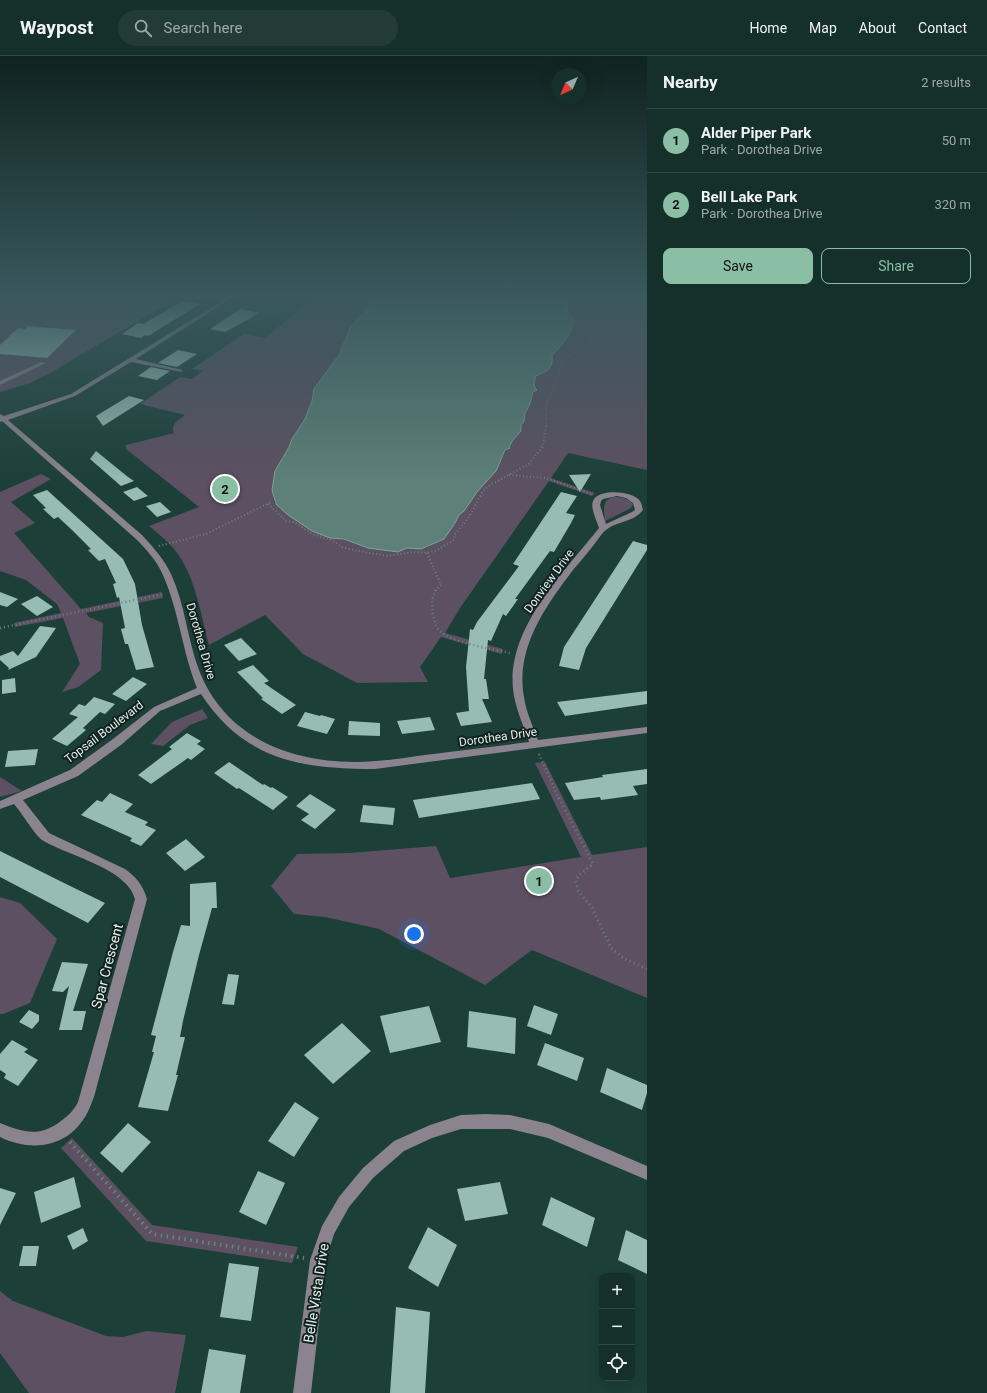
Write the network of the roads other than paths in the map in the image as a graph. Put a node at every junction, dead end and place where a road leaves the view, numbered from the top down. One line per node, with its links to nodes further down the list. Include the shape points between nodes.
1 (136, 357): 2 (street)
2 (132, 360): 4 (street); 6 (street, via 59,401)
3 (43, 362): 5 (street)
4 (180, 371)
5 (0, 383)
6 (1, 418): 8 (street, Dorothea Drive, via 149,548 166,574 174,593)
7 (603, 528): 7 (street, Donview Drive, via 635,514 639,510 638,502 624,495 601,497 596,505); 10 (street, Donview Drive, via 539,611 520,655 519,700)
8 (202, 690): 10 (street, Dorothea Drive, via 222,718 244,736 275,751 313,762 375,765); 11 (street, Topsail Boulevard, via 157,709 74,773)
9 (647, 730): 10 (street, Dorothea Drive)
10 (535, 745)
11 (16, 798): 12 (street, Topsail Boulevard); 13 (street, Spar Crescent, via 45,836 121,872 138,887 141,898 87,1096 78,1115 60,1132 49,1138 21,1138)
12 (0, 805)
13 (0, 1130)
14 (647, 1173): 15 (street, Belle Vista Drive, via 549,1131 510,1122 460,1122 399,1146 368,1173 344,1202 327,1231 318,1260)
15 (302, 1393)

